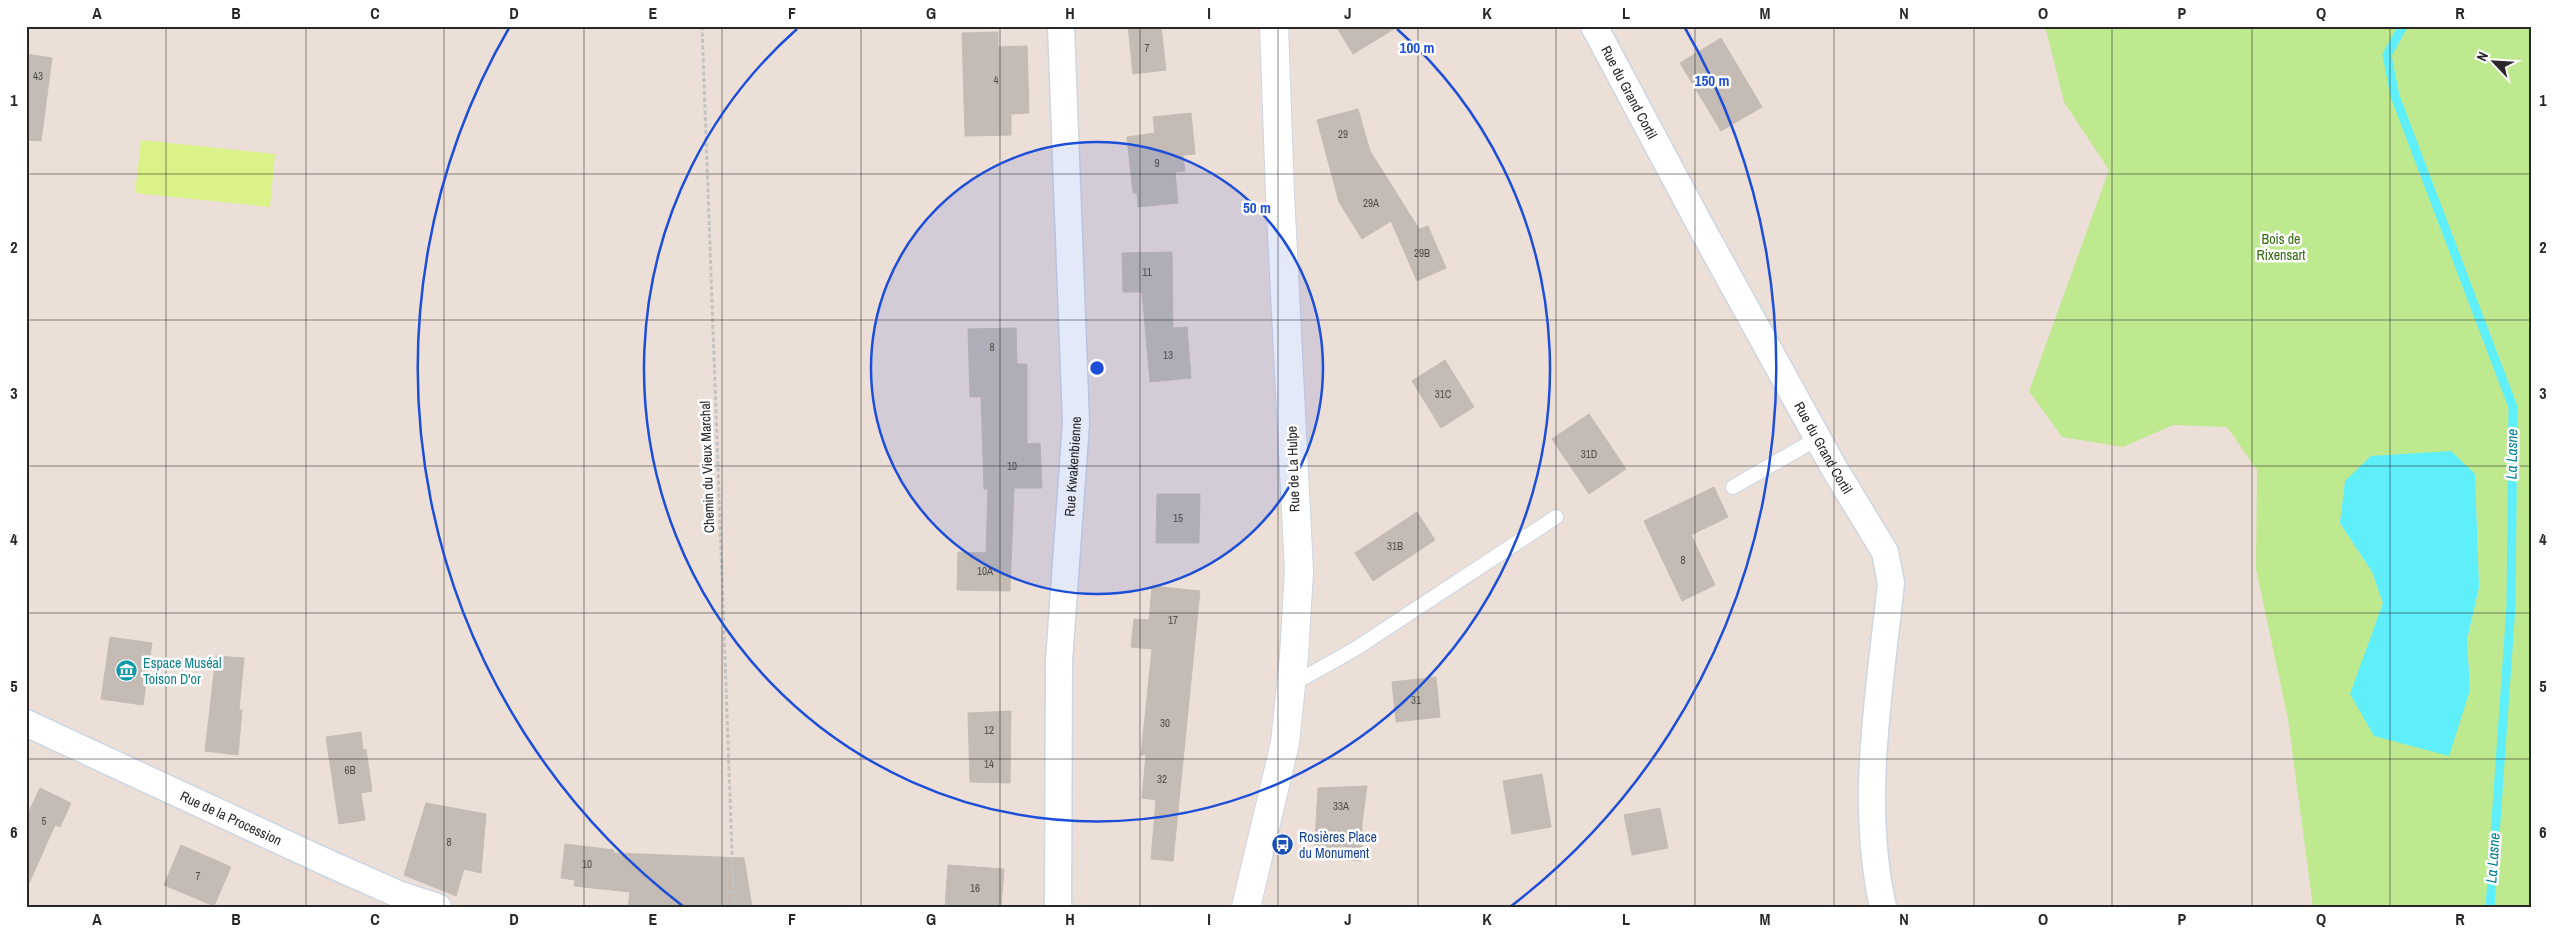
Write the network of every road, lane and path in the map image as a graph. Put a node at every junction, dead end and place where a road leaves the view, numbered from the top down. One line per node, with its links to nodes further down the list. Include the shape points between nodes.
1 (702, 26): 11 (path, Chemin du Vieux Marchal)
2 (1061, 26): 12 (street, Rue Kwakenbienne, via 1076,423 1059,660)
3 (1274, 26): 8 (street, Rue de La Hulpe, via 1299,571)
4 (1594, 26): 5 (street, Rue du Grand Cortil)
5 (1818, 438): 6 (lane); 14 (street, Rue du Grand Cortil, via 1885,552 1891,583 1871,801 1873,843)
6 (1733, 487)
7 (1556, 517): 8 (lane, via 1355,649)
8 (1291, 685): 13 (street, Rue de La Hulpe, via 1284,742)
9 (26, 723): 10 (street, Rue de la Procession, via 338,868)
10 (438, 907)
11 (734, 907)
12 (1058, 907)
13 (1246, 907)
14 (1883, 907)

